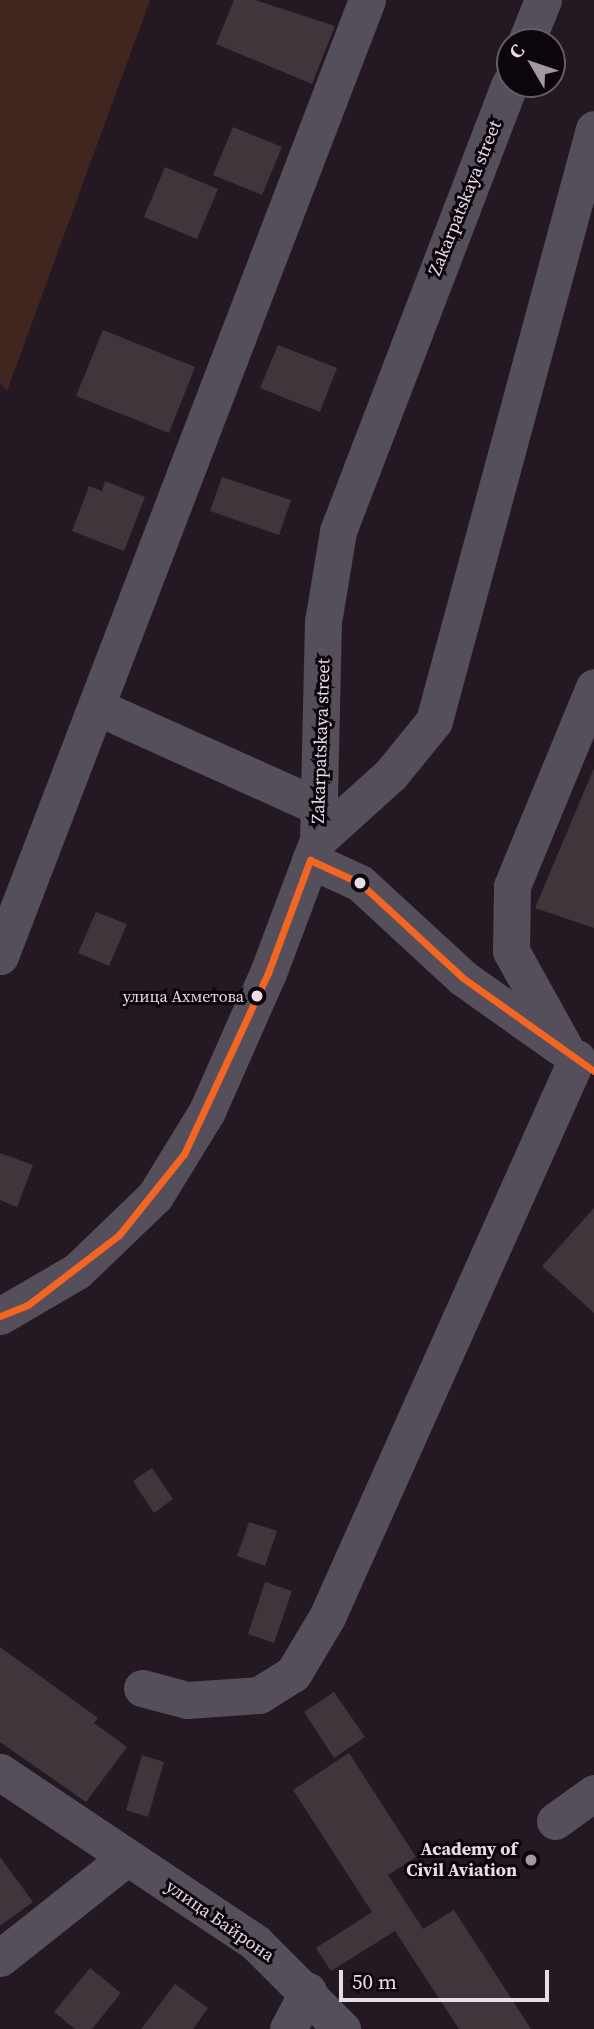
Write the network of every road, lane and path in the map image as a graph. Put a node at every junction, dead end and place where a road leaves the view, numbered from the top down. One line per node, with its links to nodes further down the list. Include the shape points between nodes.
1 (367, 0): 5 (street)
2 (504, 98): 6 (street, Zakarpatskaya street, via 338,531 323,622)
3 (594, 130): 6 (street, via 434,721 391,774)
4 (594, 687): 8 (street, via 512,886 511,951)
5 (97, 706): 6 (street); 7 (street)
6 (316, 836): 8 (street, via 463,978); 9 (street, Zakarpatskaya street, via 262,986 184,1154 119,1235 29,1304)
7 (0, 956)
8 (579, 1060): 10 (street, via 327,1617 293,1674 259,1695 187,1700)
9 (0, 1316)
10 (142, 1688)
11 (0, 1772): 14 (street, улица Байрона)
12 (594, 1793): 13 (street)
13 (555, 1821)
14 (126, 1858): 15 (street); 16 (street, улица Байрона, via 256,1943)
15 (0, 1958)
16 (308, 1991): 17 (street); 18 (street, улица Байрона)
17 (288, 2029)
18 (342, 2029)

